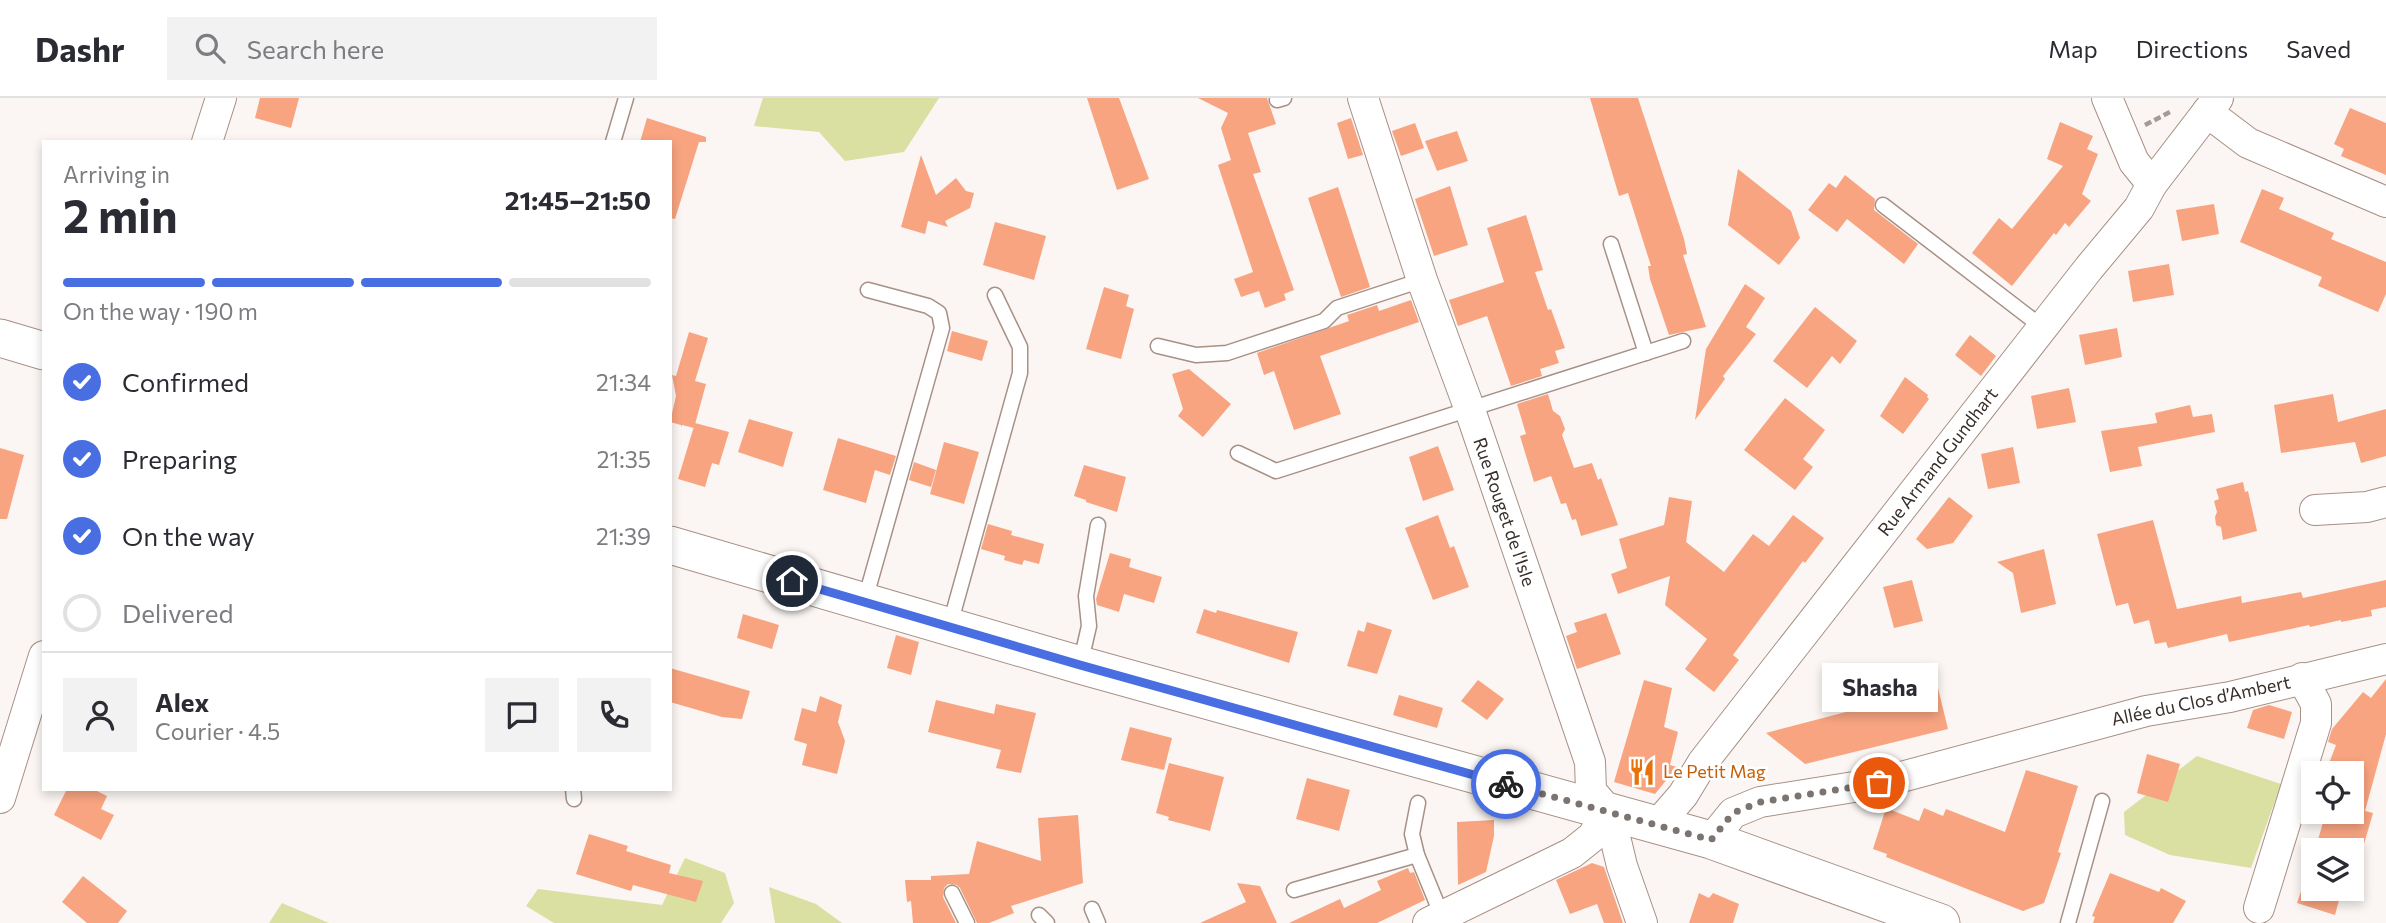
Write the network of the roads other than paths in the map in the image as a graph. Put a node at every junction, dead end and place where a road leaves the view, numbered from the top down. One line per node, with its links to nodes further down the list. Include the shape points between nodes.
1 (221, 98): 6 (street)
2 (626, 98): 7 (lane)
3 (1363, 98): 12 (street, Rue Rouget de l'Isle)
4 (2109, 105): 8 (street, via 2134,162)
5 (2212, 105): 8 (street, Rue Armand Gundhart); 9 (street, via 2248,143)
6 (208, 140)
7 (614, 140)
8 (2152, 184): 15 (street, Rue Armand Gundhart, via 2138,208)
9 (2386, 202)
10 (1883, 205): 15 (lane)
11 (1611, 244): 20 (lane)
12 (1422, 280): 18 (lane, via 1337,308 1324,321 1227,353 1196,355); 21 (street, Rue Rouget de l'Isle)
13 (868, 290): 27 (lane, via 928,306 939,313 942,328)
14 (995, 295): 28 (lane, via 1020,347 1020,373)
15 (2042, 327): 37 (street, Rue Armand Gundhart)
16 (0, 338): 19 (street)
17 (1683, 341): 20 (lane)
18 (1158, 346)
19 (42, 350)
20 (1646, 353): 21 (lane)
21 (1470, 410): 22 (lane, via 1276,471); 36 (street, Rue Rouget de l'Isle, via 1590,762 1591,791)
22 (1238, 453)
23 (2386, 502): 24 (street)
24 (2315, 510)
25 (1098, 525): 31 (lane, via 1086,596 1089,626)
26 (672, 546): 27 (street)
27 (864, 603): 28 (street)
28 (949, 628): 31 (street)
29 (2386, 659): 32 (street, Allée du Clos d’Ambert)
30 (42, 662): 33 (street)
31 (1080, 665): 36 (street)
32 (2302, 678): 38 (street, Allée du Clos d’Ambert, via 2230,697 2146,711 1879,783 1760,802 1733,813); 42 (street, via 2316,704 2316,723)
33 (0, 798)
34 (2102, 801): 49 (lane)
35 (1418, 803): 39 (lane, via 1412,834)
36 (1609, 812): 37 (street); 44 (street, via 1592,838 1573,853); 47 (street, Rue Rouget de l'Isle)
37 (1657, 825): 38 (street)
38 (1711, 840): 48 (street)
39 (1417, 855): 40 (lane); 44 (lane)
40 (1294, 890)
41 (952, 893): 45 (lane)
42 (2259, 908)
43 (1092, 909): 46 (lane)
44 (1448, 917)
45 (967, 923)
46 (1098, 923)
47 (1642, 923)
48 (1941, 923)
49 (2068, 923)

